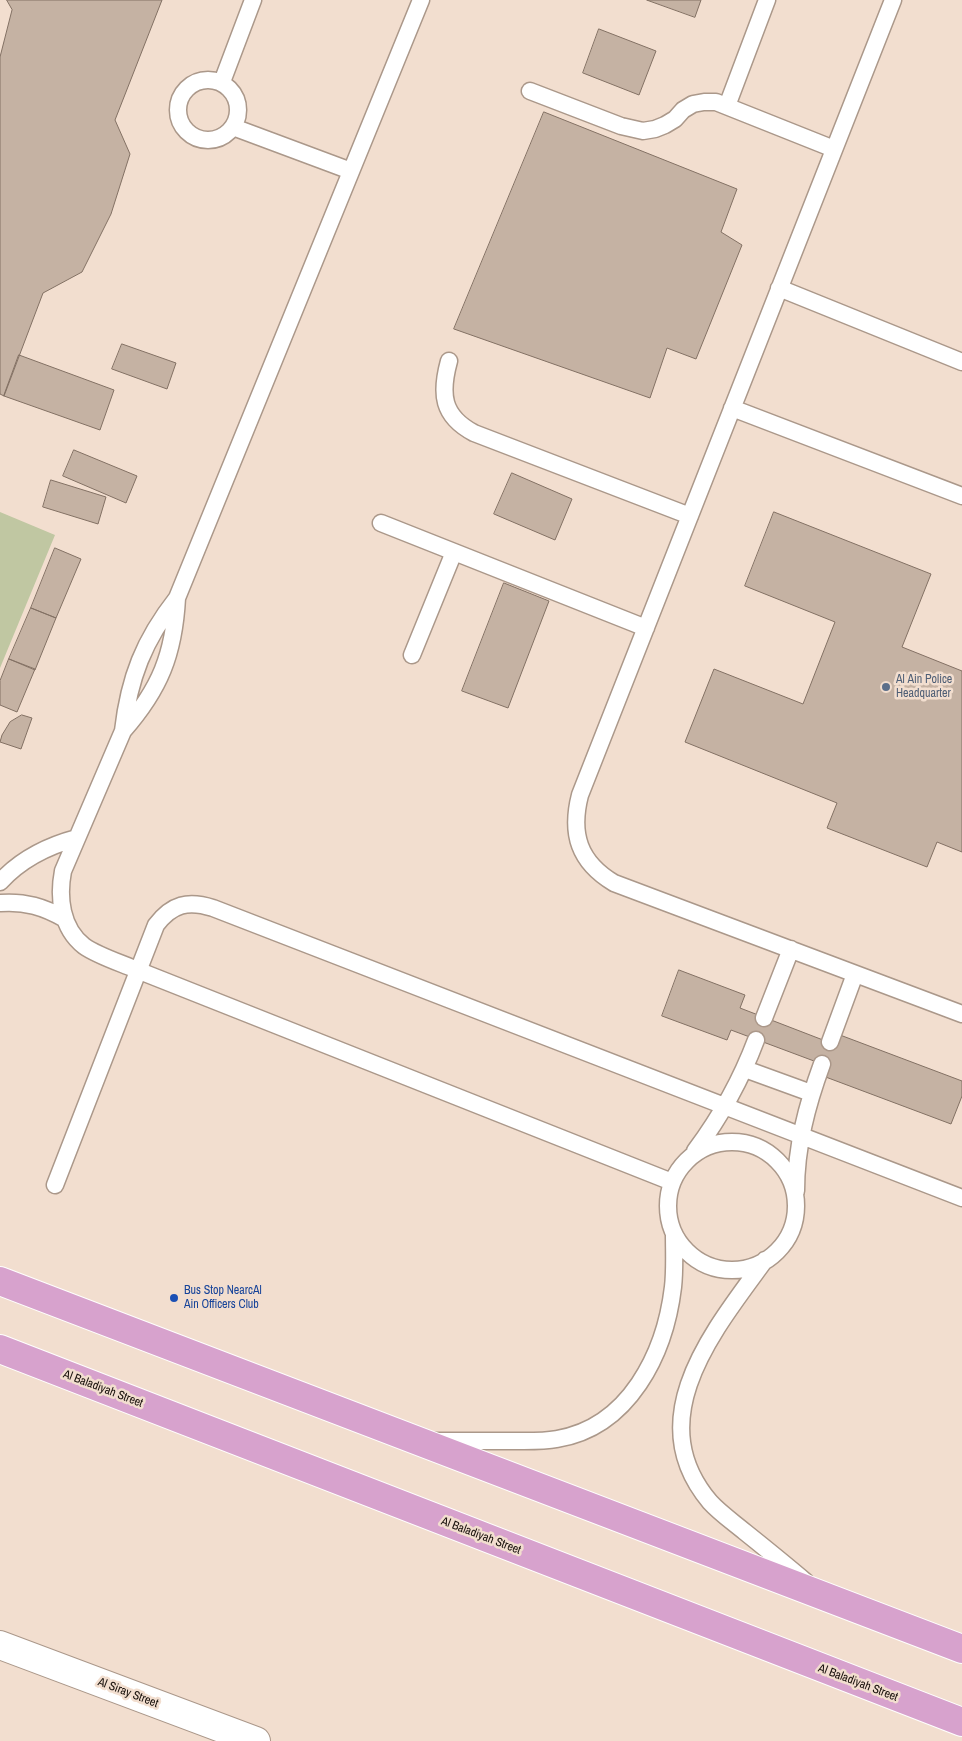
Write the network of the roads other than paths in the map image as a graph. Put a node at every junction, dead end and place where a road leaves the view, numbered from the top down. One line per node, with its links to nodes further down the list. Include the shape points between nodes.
1 (253, 0): 5 (lane)
2 (421, 0): 10 (lane)
3 (767, 0): 7 (lane)
4 (893, 0): 9 (lane)
5 (222, 82): 8 (lane, via 230,88 237,102); 8 (lane, via 201,80 187,88 178,102 177,112 186,132 195,138 216,140)
6 (530, 91): 7 (lane, via 621,126 643,131 665,125 693,104 716,102)
7 (727, 106): 9 (lane)
8 (233, 127): 10 (lane)
9 (834, 149): 11 (lane)
10 (351, 171): 19 (lane)
11 (779, 288): 13 (lane); 14 (lane)
12 (449, 361): 16 (lane, via 443,390 452,416 461,426 474,434)
13 (962, 362)
14 (732, 408): 15 (lane); 16 (lane)
15 (962, 496)
16 (690, 516): 20 (lane)
17 (381, 523): 18 (lane)
18 (454, 552): 20 (lane); 21 (lane)
19 (177, 598): 22 (lane, via 158,624 139,660 131,683); 22 (lane, via 174,631 163,670 153,692)
20 (646, 628): 27 (lane, via 580,795 576,826 584,855 602,876 614,883)
21 (412, 654)
22 (123, 731): 23 (lane)
23 (77, 838): 24 (lane, via 40,851); 26 (lane, via 60,887)
24 (0, 882)
25 (0, 902): 26 (lane, via 34,904)
26 (65, 919): 28 (lane, via 84,945)
27 (790, 949): 29 (lane); 31 (lane)
28 (137, 970): 37 (lane, via 156,925 164,915 188,904 201,904); 40 (lane); 41 (lane)
29 (855, 974): 30 (lane); 33 (lane)
30 (962, 1014)
31 (764, 1018)
32 (756, 1040): 35 (lane)
33 (830, 1042)
34 (822, 1064): 36 (lane)
35 (745, 1069): 36 (lane); 37 (lane)
36 (811, 1093): 38 (lane)
37 (726, 1106): 38 (lane); 39 (lane)
38 (800, 1135): 42 (lane); 43 (lane)
39 (692, 1155): 40 (lane); 42 (lane, via 709,1146 728,1142 747,1144 764,1151 779,1163 790,1179)
40 (672, 1182): 44 (lane, via 668,1207)
41 (55, 1185)
42 (795, 1197): 45 (lane, via 795,1216 790,1233)
43 (962, 1198)
44 (674, 1232): 45 (lane, via 683,1247 713,1267 731,1270); 48 (lane, via 673,1287 661,1338 641,1382 612,1415 577,1434 557,1439)
45 (765, 1260): 49 (lane, via 720,1322 699,1358 681,1415 684,1454 691,1472 711,1503)
46 (0, 1281): 48 (main road)
47 (0, 1349): 52 (main road, Al Baladiyah Street)
48 (418, 1441): 49 (main road)
49 (824, 1596): 51 (main road)
50 (0, 1645): 55 (street, Al Siray Street)
51 (962, 1649)
52 (925, 1708): 53 (main road, Al Baladiyah Street); 54 (main road)
53 (962, 1722)
54 (962, 1739)
55 (252, 1740)

